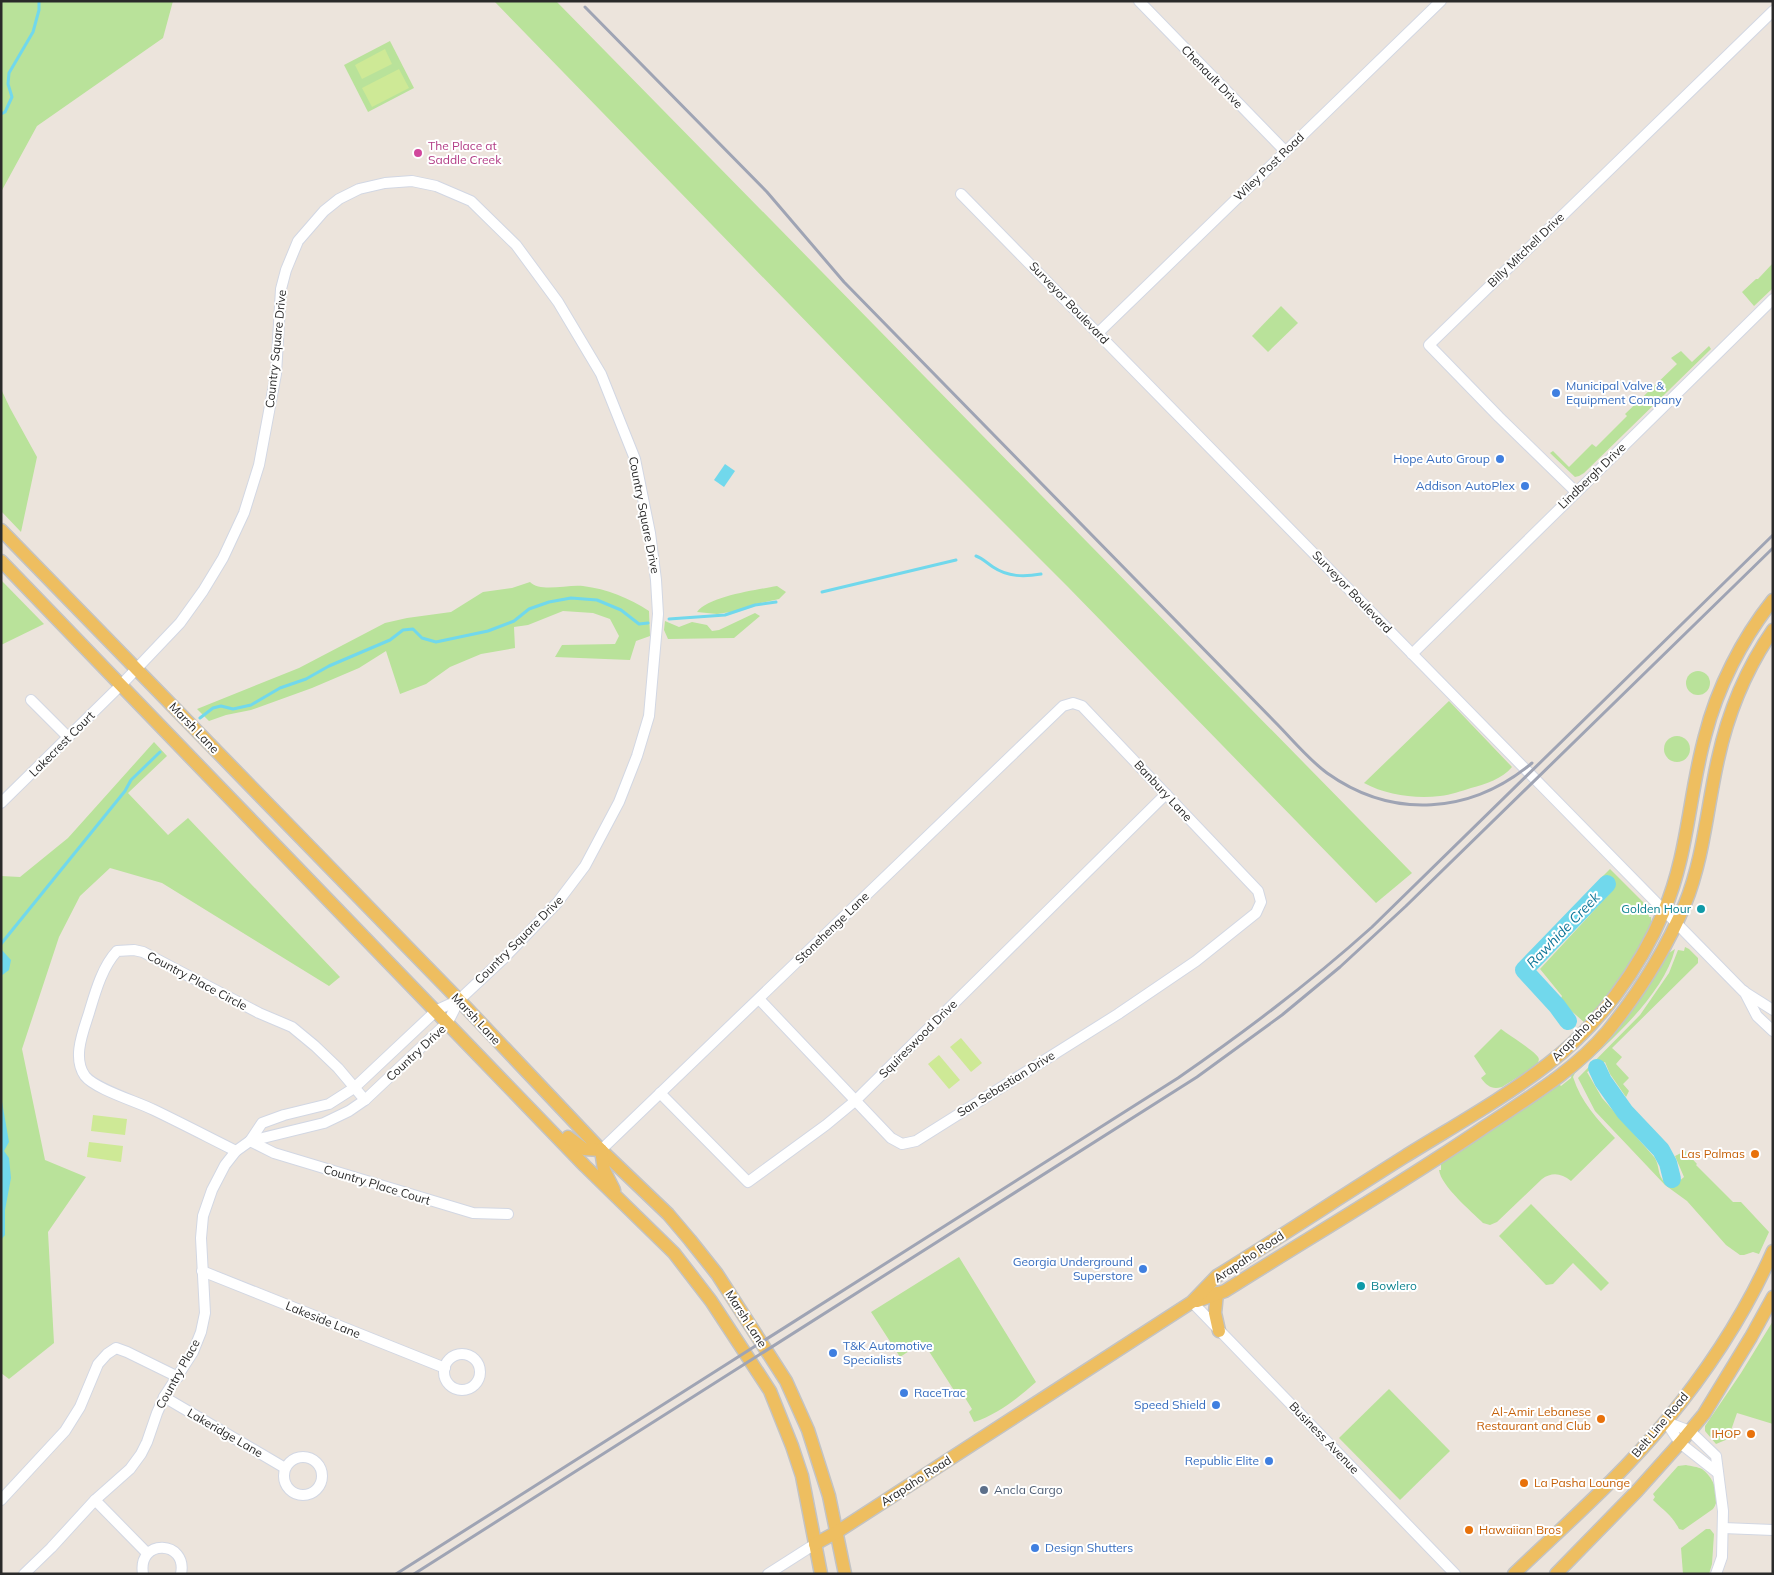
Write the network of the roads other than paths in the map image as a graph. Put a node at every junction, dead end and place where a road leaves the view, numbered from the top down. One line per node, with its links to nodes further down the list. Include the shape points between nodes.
1 (1139, 1): 4 (street, Chenault Drive)
2 (1441, 1): 4 (street, Wiley Post Road)
3 (1773, 11): 8 (street, Billy Mitchell Drive, via 1429,345)
4 (1285, 151): 7 (street, Wiley Post Road)
5 (962, 194): 7 (street, Surveyor Boulevard)
6 (1773, 299): 8 (street, Lindbergh Drive)
7 (1098, 334): 13 (street, Surveyor Boulevard)
8 (1576, 492): 13 (street, Lindbergh Drive)
9 (1, 530): 14 (main road, Marsh Lane)
10 (4, 564): 15 (main road, Marsh Lane)
11 (1773, 600): 18 (main road, Arapaho Road, via 1731,668)
12 (1773, 630): 19 (main road, Arapaho Road, via 1762,645)
13 (1412, 654): 24 (street, Surveyor Boulevard)
14 (136, 670): 15 (street, Country Square Drive); 28 (main road, Marsh Lane); 28 (street, Country Square Drive, via 194,604 223,558 244,512 259,465 276,374 281,289 298,242 324,211 359,189 412,181 436,186 471,201 503,231 536,271 601,374 634,459 650,533 658,614 649,716 637,756 604,832 586,866 564,895 535,928)
15 (122, 684): 20 (street, Lakecrest Court); 29 (main road, Marsh Lane)
16 (31, 700): 20 (street)
17 (1063, 706): 21 (street, Banbury Lane, via 1073,703 1082,706); 27 (street, Stonehenge Lane)
18 (1714, 707): 19 (main road); 24 (main road, Arapaho Road, via 1699,761 1678,872)
19 (1730, 712): 25 (main road, Arapaho Road, via 1703,843)
20 (68, 737): 22 (street, Lakecrest Court)
21 (1166, 794): 23 (street, Banbury Lane); 36 (street, Squireswood Drive)
22 (1, 803)
23 (1258, 891): 36 (street, San Sebastian Drive, via 1261,902 1256,913 1196,960 1118,1014 916,1141 902,1144 891,1138)
24 (1664, 910): 25 (street, Surveyor Boulevard); 47 (main road, Arapaho Road, via 1624,984 1582,1034 1549,1064 1217,1276)
25 (1676, 922): 26 (street, Surveyor Boulevard); 45 (main road, Arapaho Road, via 1633,998 1606,1033 1576,1062 1420,1171)
26 (1743, 991): 30 (street, Surveyor Boulevard); 32 (street, Surveyor Boulevard, via 1757,1016)
27 (759, 999): 34 (street, Stonehenge Lane); 36 (street, San Sebastian Drive)
28 (459, 1000): 29 (street, Country Square Drive); 31 (street, Country Drive); 39 (main road, Marsh Lane)
29 (437, 1010): 31 (main road, Marsh Lane); 33 (street, Country Place)
30 (1773, 1010)
31 (448, 1022): 35 (street, Country Drive); 37 (main road, Marsh Lane)
32 (1773, 1032)
33 (354, 1088): 35 (street, Country Place Circle); 38 (street, Country Place, via 329,1104 262,1123); 40 (street, Country Place Circle, via 315,1046 292,1027 260,1014 143,952 118,952 104,970 82,1034 80,1064 86,1076 102,1088 153,1109)
34 (660, 1093): 36 (street, Squireswood Drive, via 748,1182); 39 (street, Stonehenge Lane)
35 (365, 1100): 38 (street, Country Place, via 335,1119)
36 (855, 1101)
37 (545, 1124): 39 (main road, via 553,1124 584,1149); 41 (main road, Marsh Lane)
38 (250, 1140): 40 (street, Country Place); 42 (street, Country Place Court, via 274,1154 472,1213)
39 (601, 1150): 41 (main road, via 604,1170); 61 (main road, Marsh Lane, via 668,1214 690,1240 722,1282 786,1380 808,1430)
40 (236, 1151): 44 (street, Country Place, via 225,1165 205,1207 200,1238)
41 (620, 1200): 62 (main road, Marsh Lane, via 674,1253 712,1301 770,1391 802,1476)
42 (508, 1214)
43 (1773, 1251): 52 (main road, Belt Line Road, via 1735,1324)
44 (202, 1271): 49 (street, Lakeside Lane); 50 (street, Country Place, via 205,1313 201,1332)
45 (1217, 1293): 47 (main road, Arapaho Road); 48 (main road, via 1215,1313)
46 (1773, 1297): 53 (main road, Belt Line Road, via 1709,1406)
47 (1192, 1302): 48 (street, Business Avenue); 61 (main road, Arapaho Road)
48 (1219, 1331): 70 (street, Business Avenue)
49 (445, 1368)
50 (178, 1377): 51 (street, Country Place); 57 (street, via 116,1348 107,1354 98,1364 80,1407 65,1431)
51 (164, 1397): 55 (street, Lakeridge Lane); 58 (street, Country Place, via 141,1454 130,1469)
52 (1666, 1422): 53 (street); 54 (street); 71 (main road, Belt Line Road)
53 (1690, 1431): 54 (main road, Belt Line Road); 56 (street, via 1716,1456)
54 (1680, 1443): 56 (street); 72 (main road, Belt Line Road)
55 (285, 1468)
56 (1718, 1473): 59 (street)
57 (1, 1500)
58 (95, 1500): 63 (street); 64 (street, Country Place)
59 (1723, 1528): 60 (street); 73 (street, via 1722,1557)
60 (1773, 1530)
61 (837, 1532): 62 (main road, Arapaho Road); 69 (main road, Marsh Lane)
62 (815, 1544): 67 (street); 68 (main road, Marsh Lane)
63 (147, 1553): 65 (street, via 142,1562); 66 (street, via 167,1547 176,1552 181,1562)
64 (24, 1574)
65 (142, 1574)
66 (181, 1574)
67 (768, 1574)
68 (821, 1574)
69 (845, 1574)
70 (1455, 1574)
71 (1514, 1574)
72 (1556, 1574)
73 (1716, 1574)

